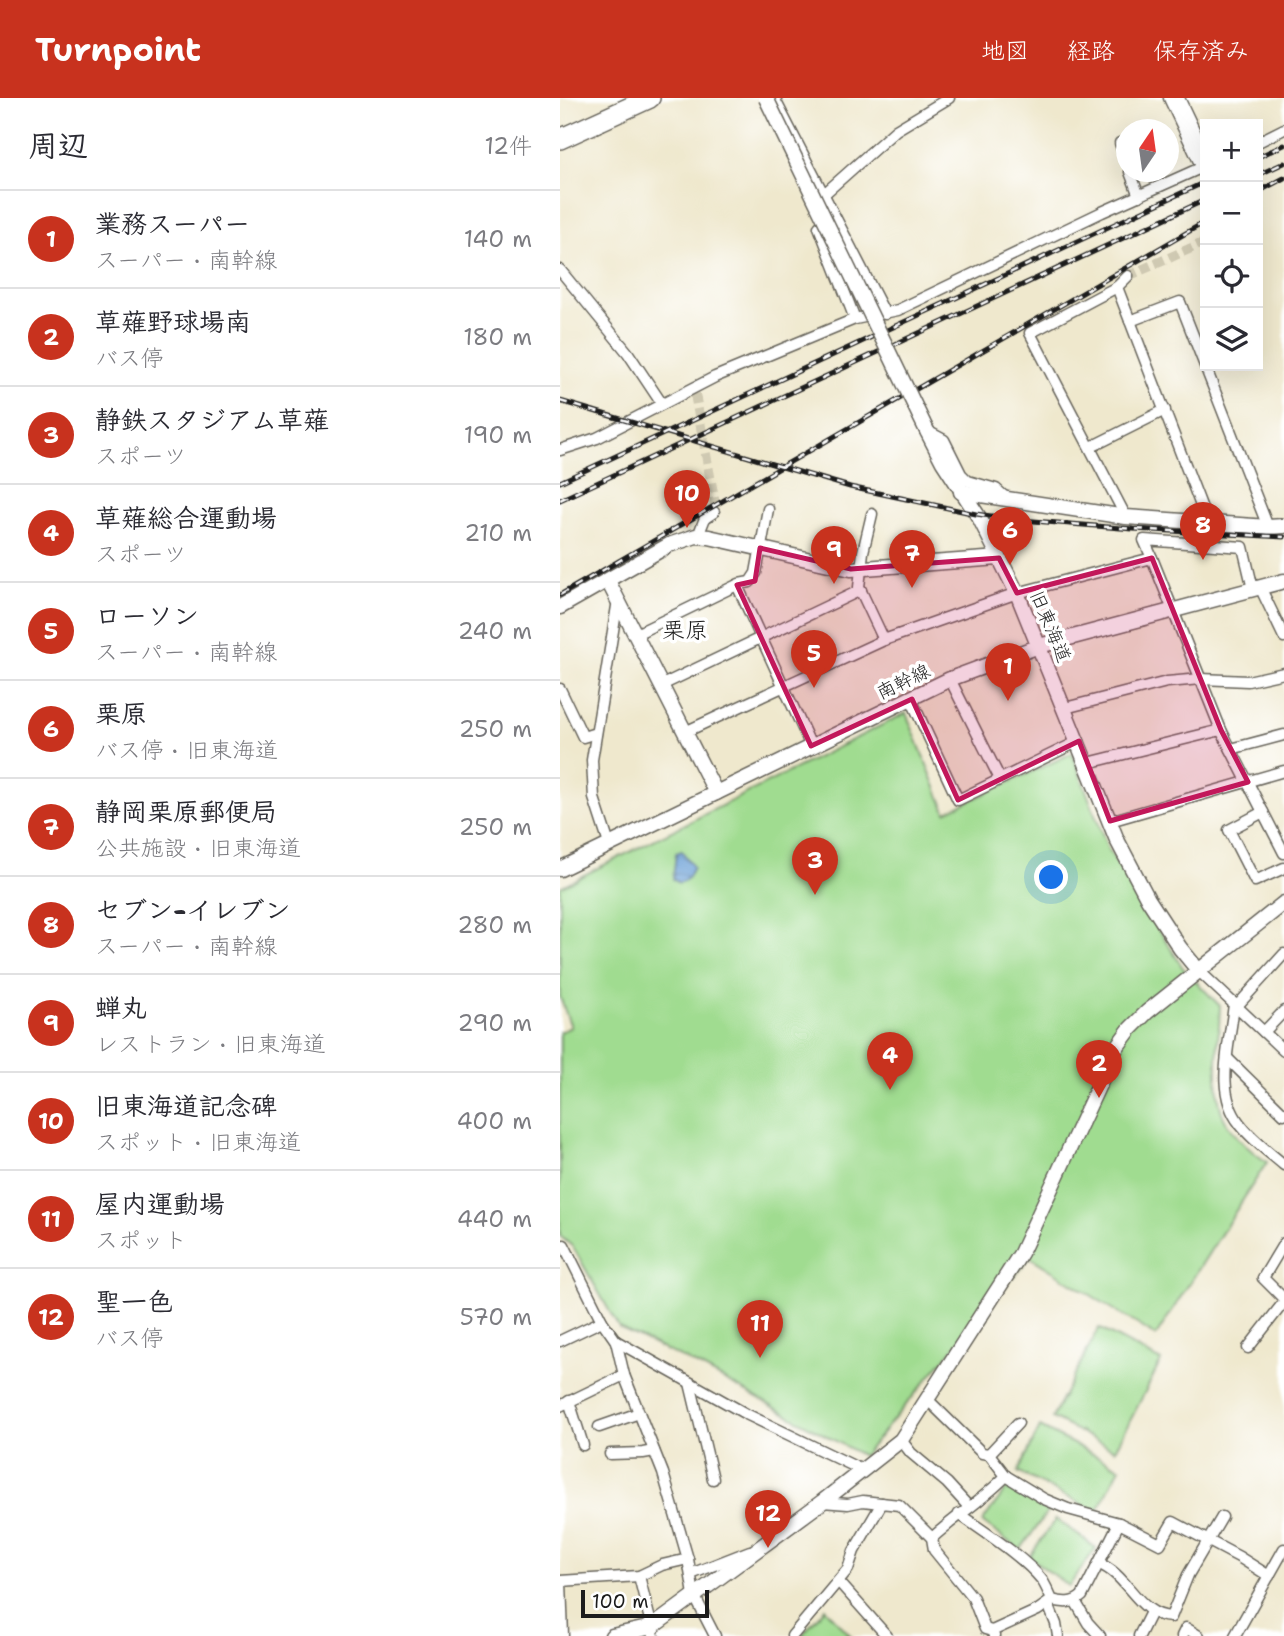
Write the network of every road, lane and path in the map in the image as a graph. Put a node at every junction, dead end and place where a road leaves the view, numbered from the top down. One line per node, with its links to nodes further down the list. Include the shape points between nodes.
1 (623, 98): 8 (highway)
2 (650, 98): 10 (highway)
3 (766, 98): 29 (street, 旧東海道, bridge)
4 (774, 98): 16 (street)
5 (949, 98): 16 (street, via 896,130)
6 (1169, 98): 13 (street)
7 (1179, 98): 12 (street)
8 (560, 127)
9 (1284, 130): 11 (street)
10 (560, 139)
11 (1263, 140)
12 (1200, 142)
13 (1200, 159)
14 (1200, 169): 17 (street)
15 (1134, 182): 17 (street)
16 (824, 194): 18 (street)
17 (1139, 196): 22 (street)
18 (834, 213): 22 (street); 23 (street, via 819,227)
19 (560, 270): 27 (street, via 628,353)
20 (1128, 276): 21 (street)
21 (1117, 287): 24 (street); 30 (street, via 1030,333)
22 (885, 314): 23 (street)
23 (855, 320): 25 (street)
24 (1130, 321): 28 (street); 40 (street, via 1180,302)
25 (741, 366): 26 (street, via 743,372); 27 (street)
26 (695, 394)
27 (662, 404): 31 (street, via 597,438)
28 (1165, 410): 30 (street); 38 (street)
29 (928, 432): 32 (street, 旧東海道); 33 (street, via 944,440 968,481 996,489)
30 (1091, 447): 37 (street)
31 (560, 450)
32 (961, 492): 33 (street); 43 (street, 旧東海道)
33 (1007, 500): 37 (street)
34 (768, 509): 42 (street)
35 (714, 512): 41 (street, via 705,519)
36 (873, 514): 45 (street)
37 (1126, 517): 38 (street)
38 (1208, 524): 40 (street)
39 (1284, 526): 40 (street)
40 (1268, 527)
41 (698, 536): 42 (street); 46 (street, via 669,545)
42 (760, 548): 45 (street); 48 (street, via 754,578)
43 (999, 558): 45 (street); 51 (street, 旧東海道)
44 (1152, 558): 49 (street, via 1144,540 1243,547); 51 (street); 54 (street)
45 (861, 569): 50 (street)
46 (608, 581): 52 (street); 53 (street)
47 (1284, 581): 49 (street, 南幹線)
48 (737, 585): 55 (street); 56 (street)
49 (1257, 588): 54 (street, 南幹線); 57 (street)
50 (861, 590): 56 (street); 58 (street)
51 (1017, 593): 58 (street); 59 (street, 旧東海道)
52 (618, 600): 55 (street); 70 (street)
53 (560, 607)
54 (1174, 609): 59 (street, 南幹線); 62 (street)
55 (636, 634): 63 (street)
56 (762, 637): 63 (street); 64 (street)
57 (1284, 637)
58 (884, 640): 64 (street)
59 (1039, 646): 61 (street, 南幹線); 67 (street, 旧東海道)
60 (1284, 673): 62 (street, via 1248,681)
61 (950, 679): 66 (street, 南幹線); 77 (street)
62 (1201, 679): 67 (street, via 1167,682); 68 (street)
63 (662, 685): 69 (street)
64 (783, 686): 69 (street); 73 (street)
65 (560, 690): 70 (street, via 583,737)
66 (911, 699): 73 (street, 南幹線); 77 (street, via 958,800)
67 (1065, 708): 72 (street, 旧東海道)
68 (1220, 730): 74 (street); 75 (street)
69 (685, 732): 79 (street)
70 (596, 733): 83 (street, via 594,799)
71 (1284, 735): 74 (street)
72 (1079, 741): 75 (street, 旧東海道); 77 (street)
73 (811, 746): 79 (street, 南幹線)
74 (1231, 749): 78 (street)
75 (1088, 763): 81 (street, 旧東海道)
76 (1284, 771): 78 (street)
77 (1000, 779)
78 (1248, 782): 80 (street); 81 (street)
79 (716, 793): 83 (street, 南幹線)
80 (1263, 812): 82 (street); 85 (street, via 1229,830 1255,881)
81 (1110, 821): 89 (street, 旧東海道, via 1148,899)
82 (1280, 834): 84 (street)
83 (609, 844): 86 (street, 南幹線)
84 (1284, 853)
85 (1284, 868)
86 (560, 869)
87 (1284, 902): 89 (street)
88 (1284, 954): 90 (street)
89 (1198, 970): 90 (street); 106 (street, via 1147,1012 1115,1048 1021,1253)
90 (1235, 1004): 92 (street); 94 (street)
91 (1284, 1011): 92 (street)
92 (1264, 1032): 93 (street)
93 (1284, 1051)
94 (1227, 1058): 95 (street); 96 (street, via 1225,1089 1233,1114)
95 (1284, 1114)
96 (1284, 1165)
97 (1284, 1243): 99 (street, via 1263,1278)
98 (560, 1247): 100 (street, via 564,1245)
99 (1284, 1301): 103 (street)
100 (602, 1321): 101 (street); 102 (street)
101 (560, 1341)
102 (616, 1342): 104 (street); 105 (street)
103 (1248, 1348)
104 (624, 1375): 107 (street); 108 (street)
105 (690, 1383): 116 (street); 118 (street)
106 (928, 1400): 111 (street); 115 (street, via 982,1453)
107 (565, 1404): 112 (street)
108 (639, 1413): 110 (street); 113 (street)
109 (1018, 1423): 115 (street)
110 (599, 1427)
111 (901, 1440): 116 (street); 121 (street)
112 (583, 1446)
113 (654, 1451): 114 (street); 129 (street)
114 (610, 1454)
115 (989, 1454): 117 (street)
116 (864, 1471): 119 (street)
117 (1006, 1476): 121 (street); 124 (street, via 1068,1509)
118 (713, 1479)
119 (822, 1502): 120 (street); 128 (street)
120 (882, 1503): 125 (street, via 899,1505); 135 (street)
121 (968, 1506): 122 (street)
122 (959, 1514): 125 (street); 138 (street, via 1040,1578)
123 (1222, 1517): 126 (street)
124 (1119, 1522): 126 (street, via 1160,1544 1173,1522); 130 (street)
125 (932, 1538): 141 (street, via 934,1550 973,1598 985,1629)
126 (1207, 1542): 133 (street); 139 (street, via 1171,1617)
127 (1284, 1549): 133 (street)
128 (755, 1550): 131 (street); 136 (street)
129 (688, 1559): 131 (street); 132 (street)
130 (1099, 1564): 137 (street); 139 (street, via 1112,1570)
131 (691, 1574): 136 (street)
132 (639, 1576): 134 (street); 140 (street)
133 (1269, 1576): 152 (street)
134 (560, 1582): 142 (street)
135 (839, 1582): 145 (street); 146 (street)
136 (694, 1595): 140 (street); 144 (street)
137 (1075, 1601): 138 (street); 148 (street)
138 (1050, 1602): 141 (street); 147 (street)
139 (1151, 1612): 149 (street)
140 (653, 1631): 143 (street)
141 (993, 1634)
142 (563, 1636)
143 (612, 1636)
144 (715, 1636)
145 (792, 1636)
146 (887, 1636)
147 (1058, 1636)
148 (1100, 1636)
149 (1139, 1636)
150 (1182, 1636): 151 (street, via 1185,1628)
151 (1199, 1636)
152 (1235, 1636)

